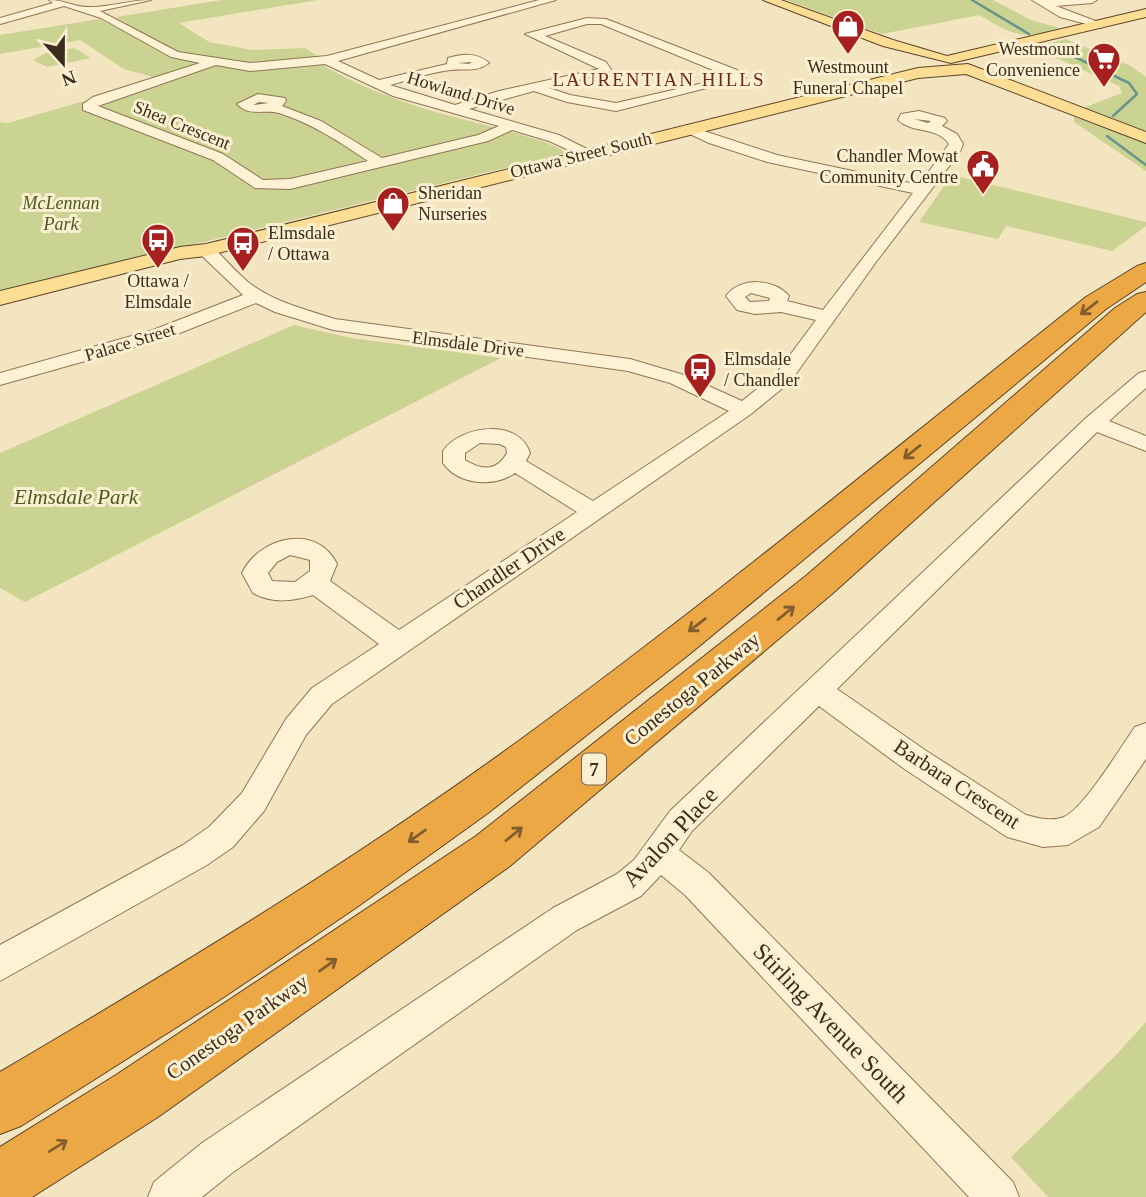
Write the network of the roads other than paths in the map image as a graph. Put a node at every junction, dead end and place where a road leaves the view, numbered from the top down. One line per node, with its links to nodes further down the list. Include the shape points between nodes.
1 (146, 0): 7 (street)
2 (551, 0): 9 (street)
3 (769, 0): 17 (main road)
4 (1092, 0): 6 (street)
5 (59, 1): 7 (street); 10 (street)
6 (1041, 2): 12 (street, via 1064,15)
7 (87, 10): 16 (street, via 167,52)
8 (1146, 13): 12 (main road)
9 (483, 18): 11 (street); 15 (street)
10 (0, 21)
11 (505, 24)
12 (1101, 25): 18 (main road, via 1054,35)
13 (518, 29): 14 (street)
14 (536, 35): 21 (street, via 602,65 606,71); 21 (street, via 602,20 740,78 616,107 567,99)
15 (327, 60): 16 (street, via 250,67); 20 (street, Howland Drive)
16 (214, 62): 30 (street, Shea Crescent, via 88,107 218,157 260,185 290,184)
17 (938, 63): 18 (main road); 18 (main road); 22 (main road); 27 (main road, Ottawa Street South, via 913,74)
18 (973, 63): 22 (main road)
19 (453, 66): 20 (street)
20 (377, 84): 24 (street, Howland Drive)
21 (535, 87): 24 (street)
22 (1024, 92): 28 (main road)
23 (272, 107): 30 (street, via 343,138)
24 (454, 110): 25 (street, Howland Drive)
25 (511, 126): 29 (street, Howland Drive, via 554,138); 30 (street, Shea Crescent, via 483,138)
26 (933, 126): 31 (street, Chandler Drive, via 956,144)
27 (692, 128): 29 (main road, Ottawa Street South); 31 (street, via 722,145 768,159)
28 (1146, 138)
29 (586, 154): 32 (main road, Ottawa Street South)
30 (379, 162)
31 (924, 187): 39 (street, Chandler Drive)
32 (206, 250): 34 (street, Elmsdale Drive); 35 (main road, Ottawa Street South); 38 (main road, Ottawa Street South)
33 (1146, 271): 53 (highway, 7, one-way to 53, via 1096,303 536,752 319,906)
34 (257, 296): 41 (street, Palace Street, via 160,334); 42 (street, Elmsdale Drive, via 333,324 630,365 677,379)
35 (0, 298)
36 (1146, 300): 54 (highway, Conestoga Parkway / 7, one-way to 36, via 138,1096 493,851 820,584)
37 (778, 305): 39 (street)
38 (0, 306)
39 (826, 317): 42 (street, Chandler Drive, via 783,378)
40 (1146, 377): 43 (street, Avalon Place)
41 (0, 379)
42 (744, 410): 46 (street, Chandler Drive)
43 (1094, 423): 44 (street); 49 (street, Avalon Place)
44 (1146, 444)
45 (515, 464): 46 (street)
46 (593, 510): 48 (street, Chandler Drive)
47 (316, 583): 48 (street)
48 (397, 643): 52 (street, Chandler Drive, via 312,705 253,802 221,837)
49 (819, 691): 50 (street, Barbara Crescent, via 1018,827 1043,834 1068,831 1088,818); 51 (street, Avalon Place, via 681,821)
50 (1146, 735)
51 (659, 854): 55 (street, Avalon Place, via 629,885 565,919 217,1158); 56 (street, Stirling Avenue South, via 697,884)
52 (0, 964)
53 (0, 1105)
54 (0, 1182)
55 (169, 1197)
56 (998, 1197)

